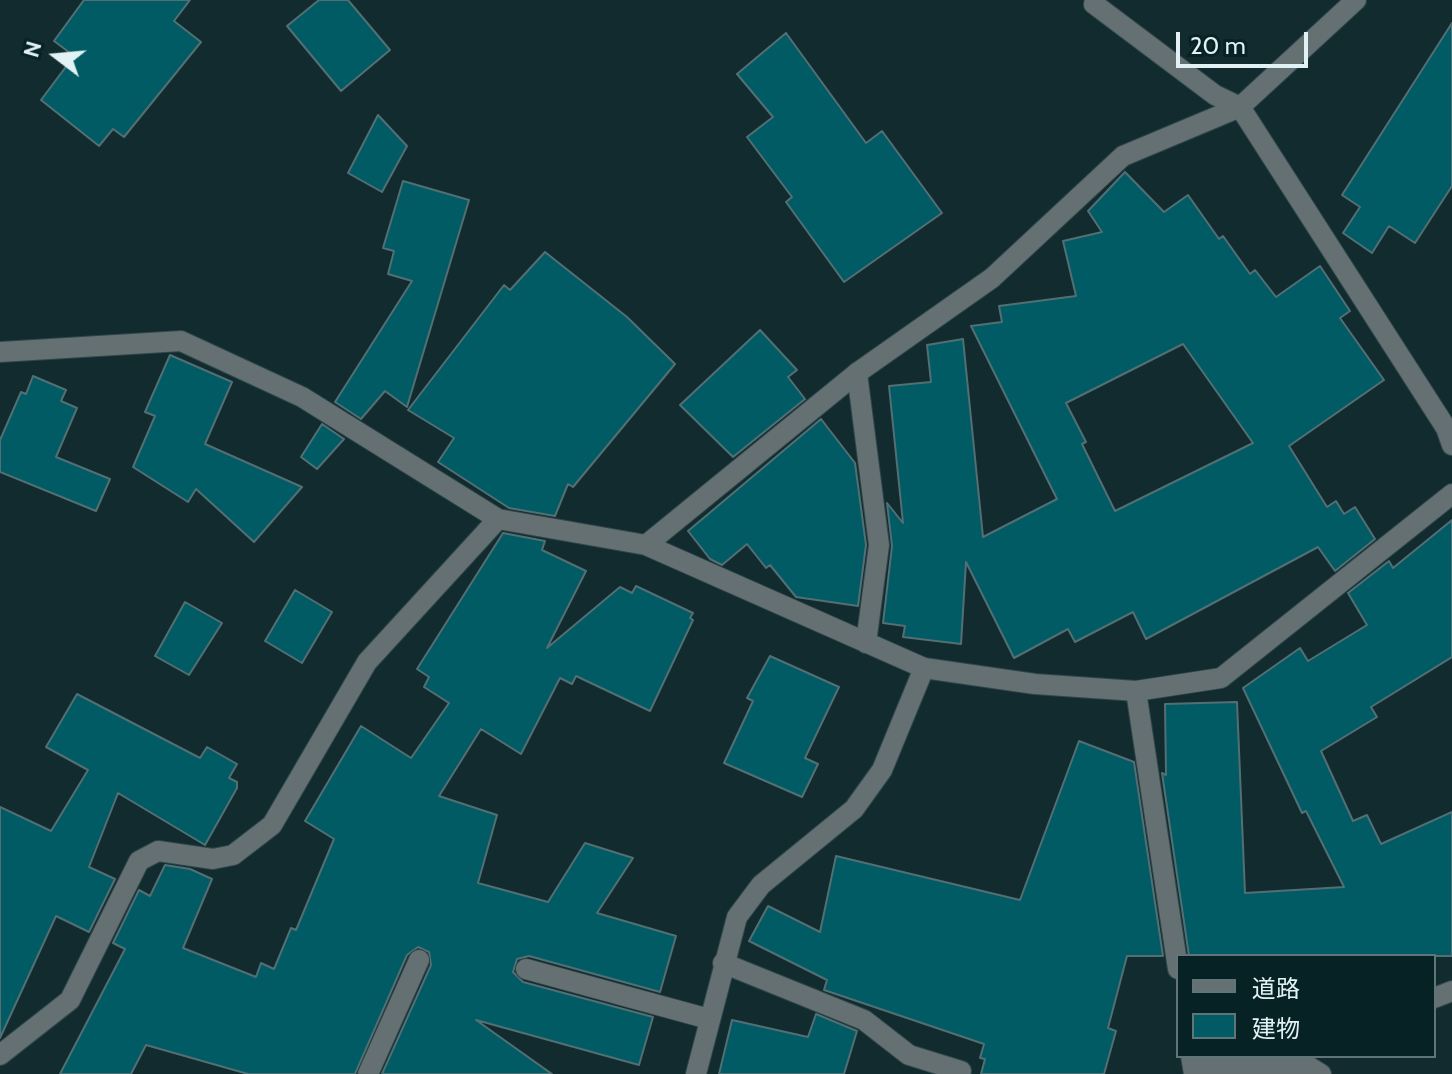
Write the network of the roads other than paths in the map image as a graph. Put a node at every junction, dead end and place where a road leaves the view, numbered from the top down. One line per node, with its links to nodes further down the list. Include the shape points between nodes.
1 (1095, 0): 3 (street, via 1215,95)
2 (1356, 0): 3 (street)
3 (1240, 107): 5 (street, via 1123,156 992,278); 6 (street)
4 (0, 352): 8 (street, via 181,341 302,397)
5 (857, 373): 9 (street); 10 (street, via 879,545)
6 (1452, 445)
7 (1452, 494): 12 (street, via 1221,678)
8 (498, 519): 9 (street); 18 (street, via 367,662 272,825 233,855 213,859 158,851 139,861 70,1000)
9 (646, 545): 10 (street)
10 (866, 643): 11 (street)
11 (924, 668): 12 (street); 15 (street, via 882,770 854,809 761,885 737,917)
12 (1136, 691): 13 (street)
13 (1176, 956)
14 (419, 960): 22 (street)
15 (723, 963): 17 (street); 21 (street, via 864,1020 909,1055)
16 (526, 969): 17 (street)
17 (709, 1019): 23 (street)
18 (0, 1055)
19 (1192, 1065): 20 (street)
20 (1322, 1067)
21 (961, 1071)
22 (368, 1074)
23 (696, 1074)

